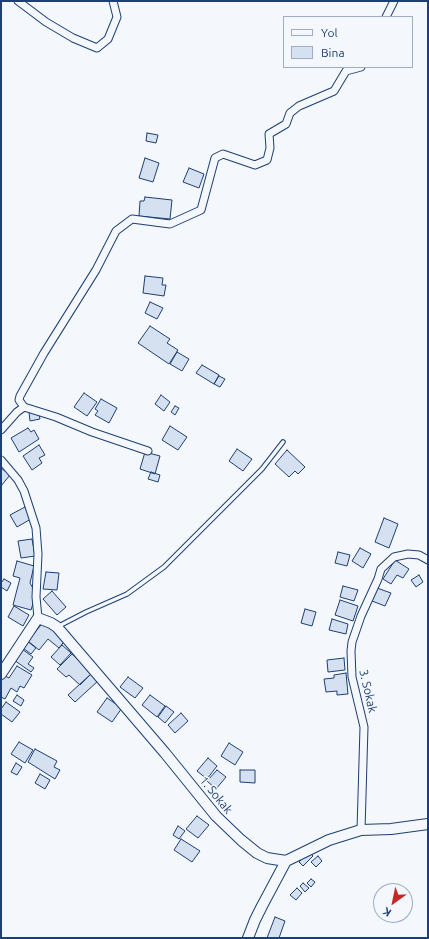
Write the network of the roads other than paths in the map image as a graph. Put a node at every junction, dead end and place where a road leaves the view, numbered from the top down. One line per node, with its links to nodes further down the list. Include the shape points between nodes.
1 (18, 1): 2 (street, via 46,22 97,48 108,39 117,17)
2 (113, 1)
3 (394, 1): 4 (street)
4 (386, 16)
5 (357, 68): 6 (street, via 346,71 334,91 298,106 290,113 286,124 269,134 270,148 266,160 255,165 224,154 215,158 201,210 170,224 132,220 116,231 96,270 20,396 19,400)
6 (24, 407): 7 (street); 9 (street)
7 (1, 430)
8 (284, 442): 13 (lane, via 262,469 164,567 127,594)
9 (148, 451)
10 (1, 460): 12 (street, via 24,491 36,528)
11 (428, 560): 16 (street, 3. Sokak, via 419,555 408,554 394,557 380,569 352,642 352,677 364,727)
12 (38, 618): 13 (street, 1. Sokak); 14 (street)
13 (57, 627): 17 (street, 1. Sokak, via 225,826 257,853 267,858)
14 (1, 674)
15 (428, 824): 16 (street)
16 (361, 830): 17 (street, via 329,840)
17 (286, 861): 18 (street, via 259,911)
18 (248, 938)

